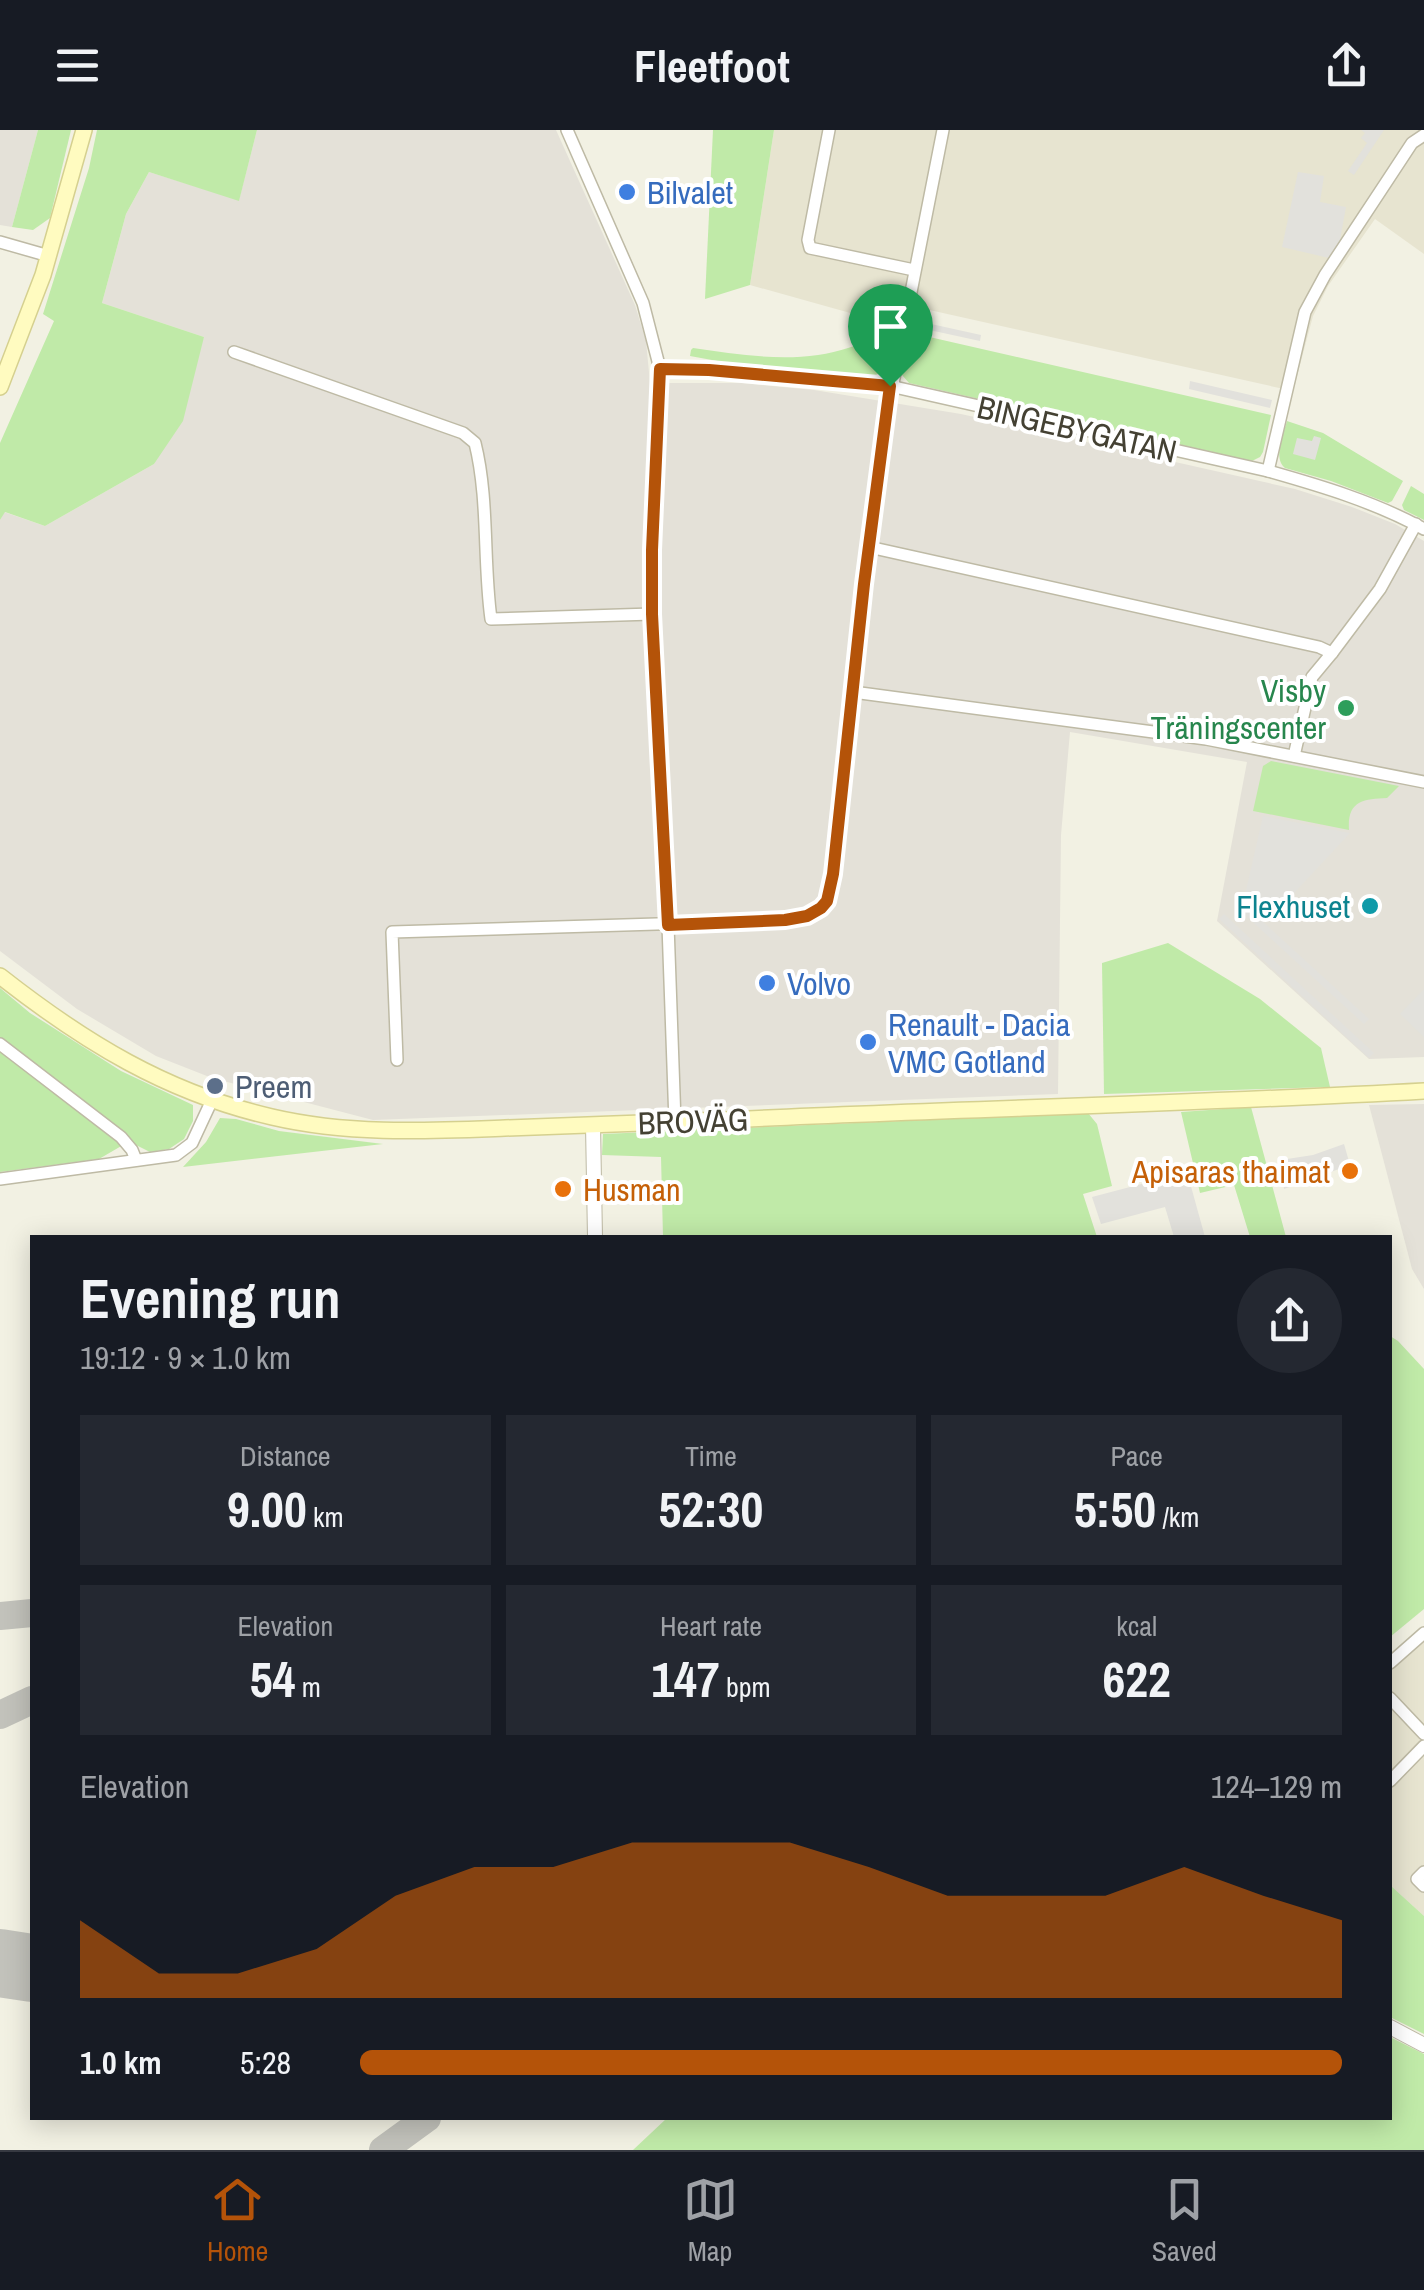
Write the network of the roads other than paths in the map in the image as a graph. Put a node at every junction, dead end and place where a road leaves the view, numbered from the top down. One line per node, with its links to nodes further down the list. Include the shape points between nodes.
1 (84, 130): 7 (main road)
2 (566, 130): 10 (street, via 643,303)
3 (829, 130): 8 (street, via 810,248)
4 (943, 130): 8 (street)
5 (1424, 135): 13 (street, via 1412,143 1310,302)
6 (0, 242): 7 (street)
7 (49, 256): 12 (main road)
8 (914, 270): 11 (street)
9 (234, 352): 16 (street, via 475,443 490,619)
10 (660, 369): 11 (street, BINGEBYGATAN); 16 (street)
11 (890, 386): 13 (street, BINGEBYGATAN); 15 (street)
12 (0, 387)
13 (1268, 471): 14 (street, BINGEBYGATAN)
14 (1420, 527): 17 (street)
15 (869, 547): 17 (street); 18 (street)
16 (652, 614): 21 (street)
17 (1332, 652): 19 (street, via 1312,677)
18 (853, 692): 19 (street); 21 (street, via 827,901 797,918)
19 (1294, 756): 20 (street)
20 (1424, 782)
21 (668, 925): 24 (street, via 392,932); 27 (street)
22 (0, 976): 26 (main road, BROVÄG, via 98,1047)
23 (0, 1044): 29 (street, via 121,1138)
24 (397, 1060)
25 (1424, 1091): 27 (main road, BROVÄG)
26 (212, 1100): 28 (main road, BROVÄG, via 291,1122 378,1132); 29 (street, via 184,1150)
27 (675, 1122): 28 (main road, BROVÄG)
28 (594, 1126): 31 (street)
29 (136, 1160): 30 (street)
30 (0, 1179)
31 (595, 1235)
32 (1424, 1633): 33 (street)
33 (1392, 1660)
34 (1392, 1700): 35 (street)
35 (1424, 1734)
36 (1424, 1746): 37 (street)
37 (1392, 1779)
38 (1424, 1872): 39 (street, via 1417,1880)
39 (1424, 1886)
40 (1392, 2028): 41 (street)
41 (1424, 2046)

